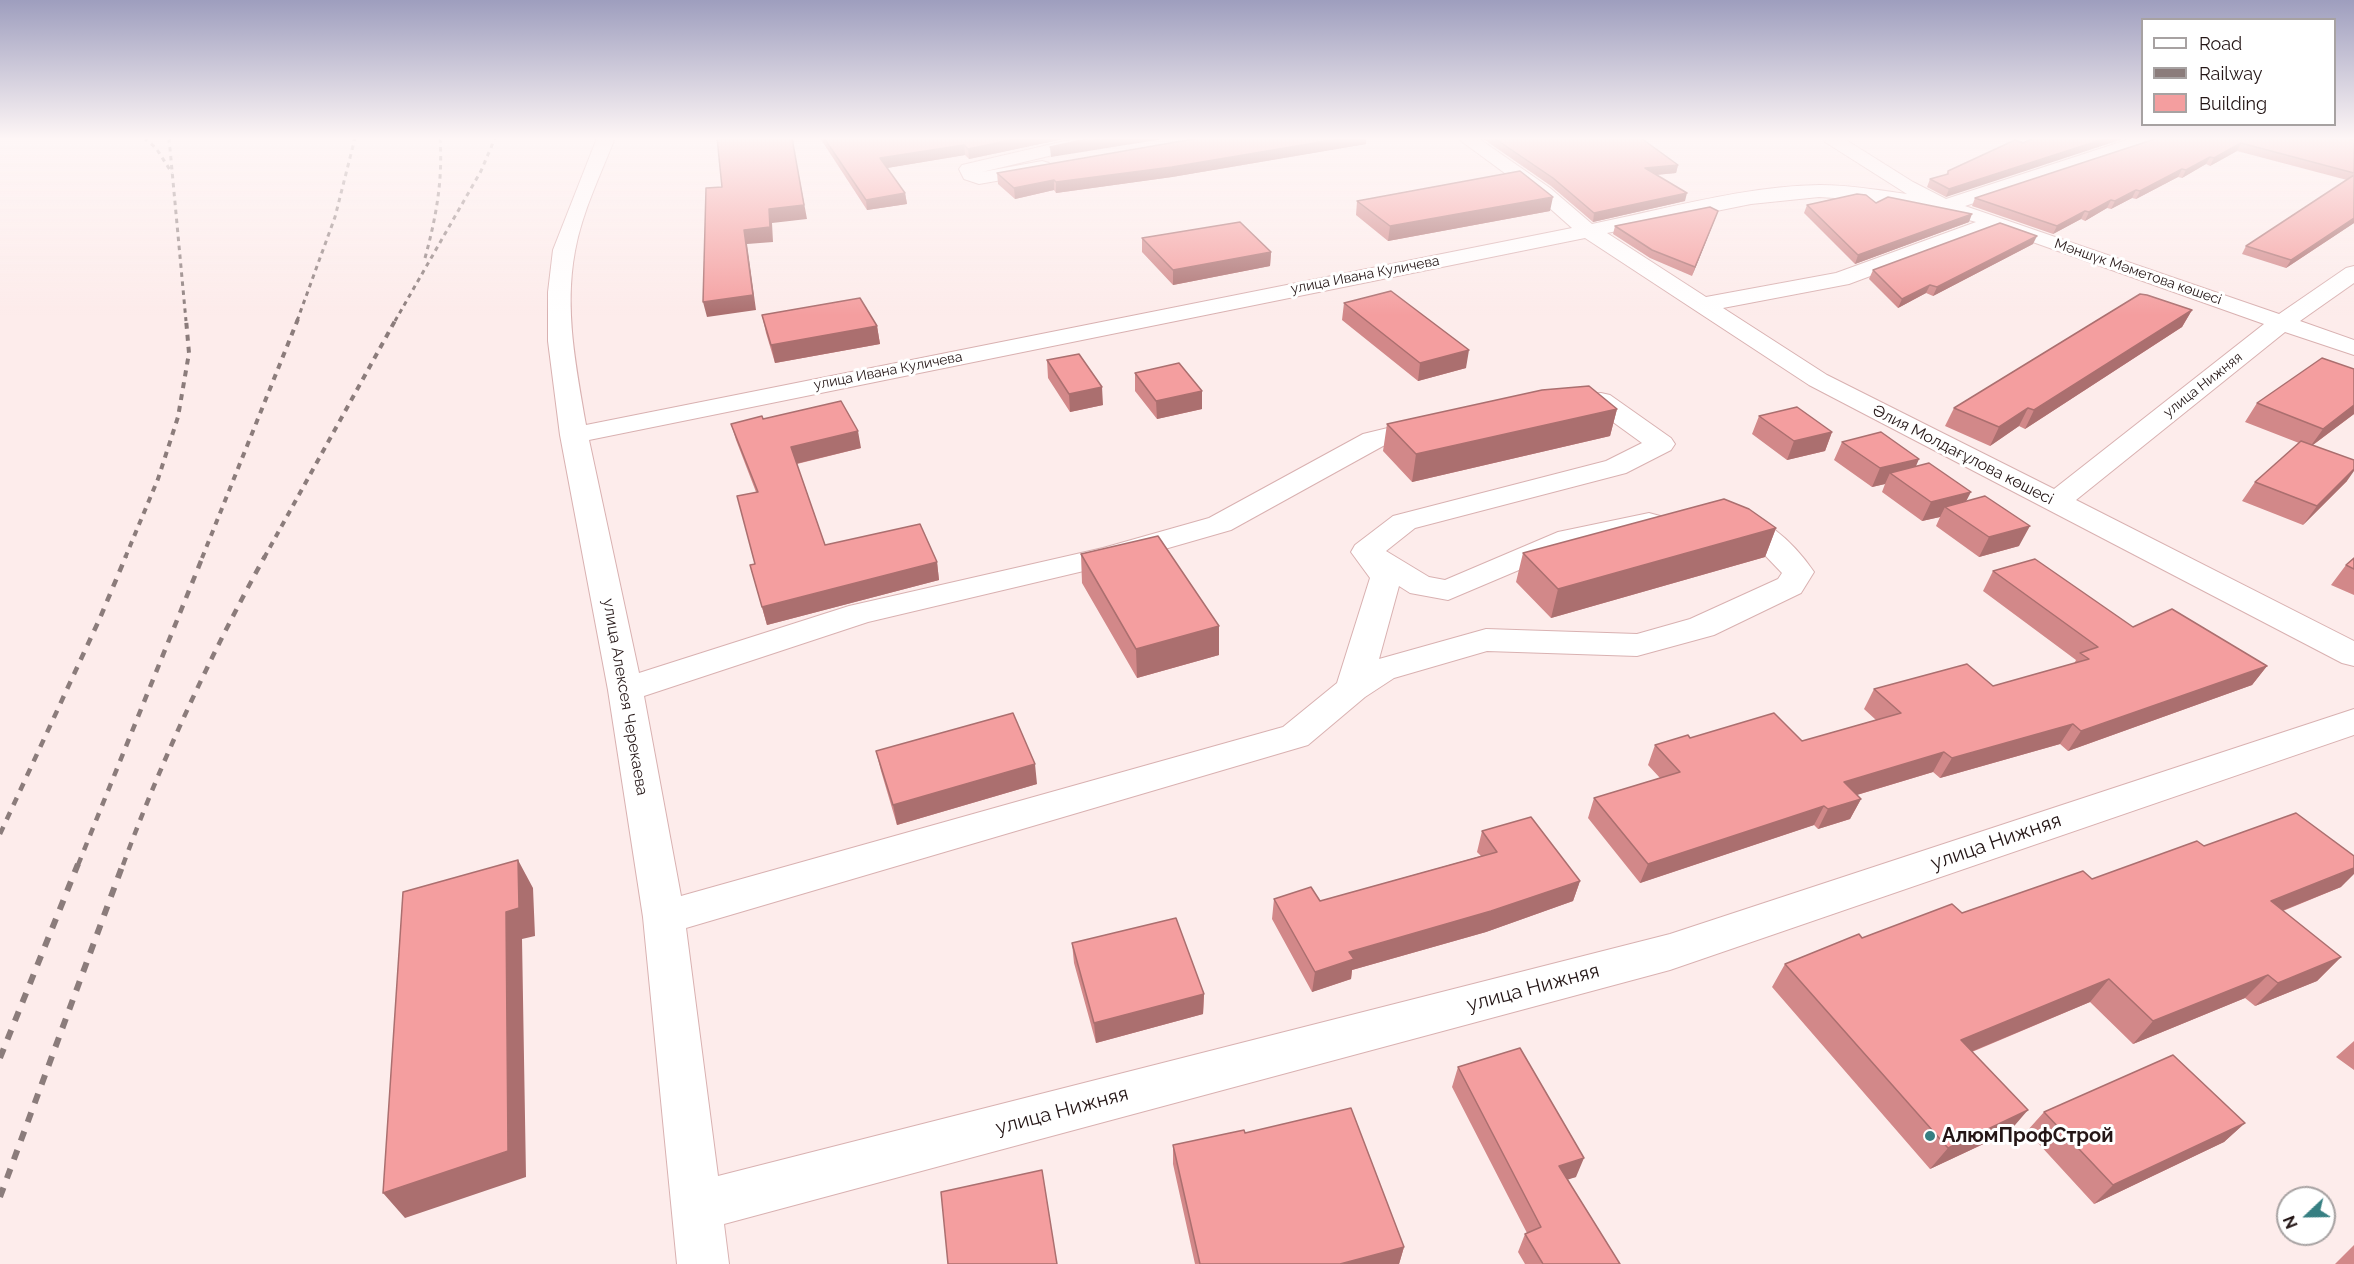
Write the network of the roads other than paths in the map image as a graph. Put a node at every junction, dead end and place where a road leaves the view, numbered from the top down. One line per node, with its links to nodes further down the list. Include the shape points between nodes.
1 (583, 197): 16 (street, улица Алексея Черекаева, via 564,250 559,292 560,342)
2 (1549, 197): 9 (street, Әлия Молдағұлова көшесі)
3 (1761, 197): 9 (street, улица Ивана Куличева)
4 (1885, 197): 7 (street, улица Ивана Куличева)
5 (1927, 197): 7 (street, Мәншүк Мәметова көшесі)
6 (1971, 197): 7 (street, улица Ивана Куличева)
7 (1944, 206): 8 (street, Мәншүк Мәметова көшесі)
8 (1996, 222): 11 (street, via 1841,279); 12 (street, Мәншүк Мәметова көшесі)
9 (1587, 230): 11 (street, Әлия Молдағұлова көшесі); 16 (street, улица Ивана Куличева)
10 (2354, 273): 12 (street, улица Нижняя)
11 (1701, 305): 17 (street, Әлия Молдағұлова көшесі, via 1818,380)
12 (2282, 322): 13 (street, Мәншүк Мәметова көшесі); 17 (street, улица Нижняя)
13 (2354, 348)
14 (1544, 406): 18 (street, via 1601,401 1661,444 1616,467 1404,522)
15 (1458, 419): 21 (street, via 1373,440 1220,524 1108,556 860,613)
16 (574, 435): 21 (street, улица Алексея Черекаева)
17 (2056, 502): 19 (street, Әлия Молдағұлова көшесі)
18 (1366, 552): 20 (street, via 1386,577); 20 (street, via 1422,586 1448,590 1569,538 1710,514 1744,524 1785,555 1798,572 1790,586 1702,627 1637,645 1486,640 1382,670)
19 (2354, 655)
20 (1353, 689): 23 (street, via 1295,736)
21 (625, 690): 23 (street, улица Алексея Черекаева)
22 (2354, 722): 24 (street, улица Нижняя, via 1670,952)
23 (664, 917): 24 (street, улица Алексея Черекаева)
24 (697, 1206): 25 (street, улица Алексея Черекаева)
25 (703, 1264)

